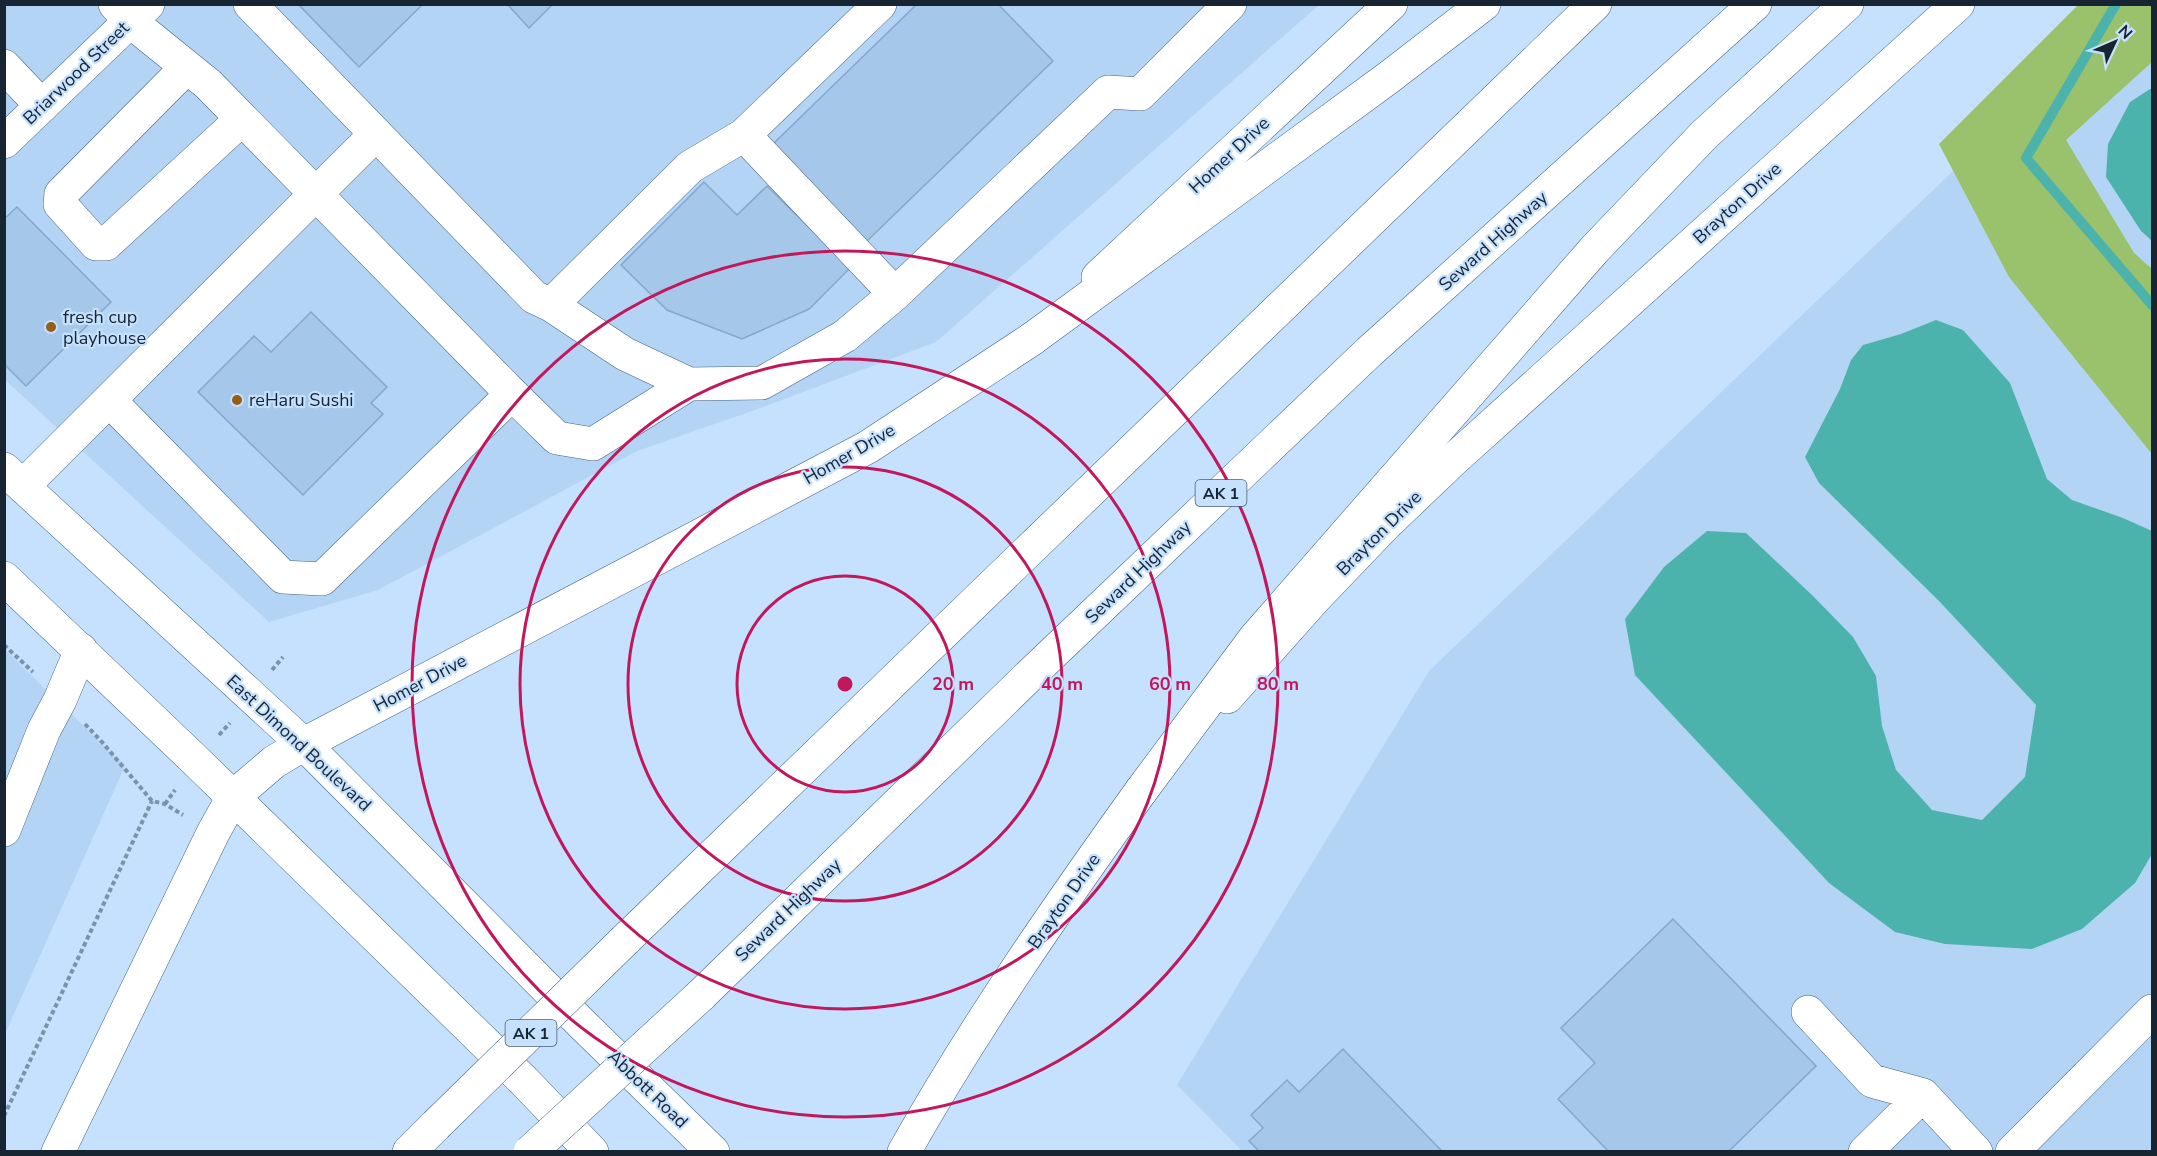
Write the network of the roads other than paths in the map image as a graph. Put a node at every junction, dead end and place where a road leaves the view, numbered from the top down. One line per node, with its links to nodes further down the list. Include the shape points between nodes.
1 (250, 4): 15 (main road)
2 (880, 4): 16 (main road)
3 (1230, 4): 19 (main road, via 1140,94 1108,92)
4 (1391, 4): 21 (main road, Homer Drive)
5 (1484, 4): 21 (main road)
6 (1594, 4): 40 (main road, AK 1, bridge)
7 (1755, 4): 34 (main road, Seward Highway / AK 1, via 1369,352)
8 (1846, 4): 31 (main road, via 1704,135 1594,250 1255,638)
9 (1958, 4): 31 (main road, Brayton Drive, via 1384,526)
10 (131, 10): 12 (main road); 13 (main road, Briarwood Street)
11 (4, 66): 13 (main road)
12 (187, 67): 14 (main road); 14 (main road, via 61,194 60,204 96,244 106,244)
13 (42, 106): 17 (main road, Briarwood Street)
14 (242, 119): 18 (main road)
15 (376, 135): 18 (main road); 20 (main road, via 534,297)
16 (744, 135): 19 (main road); 20 (main road, via 690,167)
17 (4, 142)
18 (315, 193): 23 (main road); 24 (main road)
19 (895, 294): 22 (main road, via 845,336 762,384)
20 (551, 305): 22 (main road, via 625,354)
21 (1032, 339): 29 (main road, Homer Drive, via 868,447)
22 (689, 384): 23 (main road, via 593,444 557,438)
23 (512, 394): 24 (main road, via 322,579 283,577)
24 (109, 400): 25 (main road)
25 (14, 478): 29 (main road, East Dimond Boulevard)
26 (4, 578): 27 (main road)
27 (81, 650): 28 (main road); 32 (main road)
28 (44, 730): 30 (main road); 33 (main road)
29 (304, 744): 32 (main road, Homer Drive, via 274,762); 37 (main road, East Dimond Boulevard)
30 (4, 765)
31 (1141, 791): 45 (main road, Brayton Drive, via 994,1003)
32 (233, 797): 39 (main road); 43 (main road)
33 (4, 830)
34 (700, 996): 41 (main road, Seward Highway / AK 1, bridge); 42 (main road, bridge)
35 (2152, 1011): 48 (main road)
36 (1808, 1012): 38 (main road, via 1872,1081)
37 (584, 1026): 44 (main road, Abbott Road)
38 (1923, 1095): 46 (main road); 47 (main road)
39 (58, 1152)
40 (409, 1152)
41 (530, 1152)
42 (559, 1152)
43 (592, 1152)
44 (713, 1152)
45 (904, 1152)
46 (1865, 1152)
47 (1976, 1152)
48 (2012, 1152)

